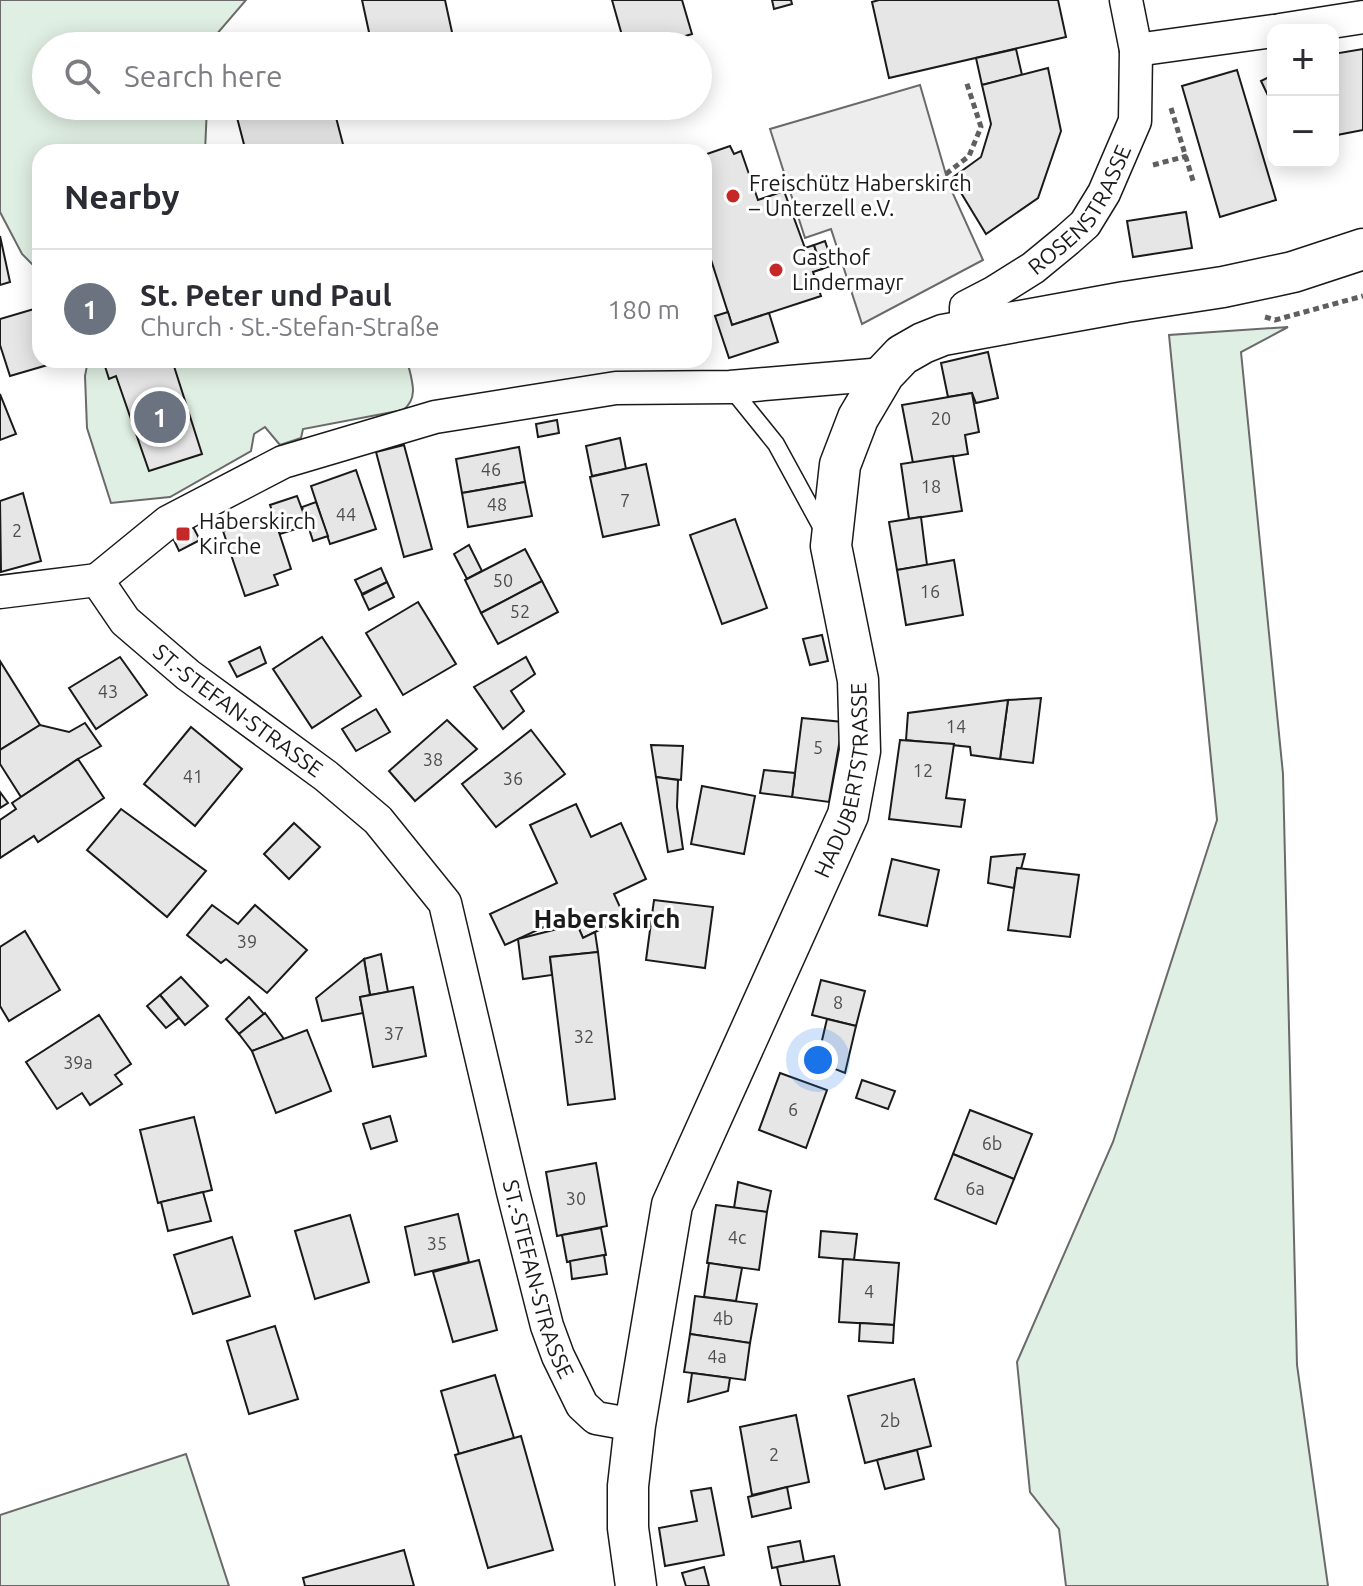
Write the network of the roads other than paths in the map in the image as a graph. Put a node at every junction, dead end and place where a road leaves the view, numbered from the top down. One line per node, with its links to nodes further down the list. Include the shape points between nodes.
1 (1126, 0): 6 (street, ROSENSTRASSE)
2 (1312, 12): 3 (street); 4 (street)
3 (1363, 17)
4 (1291, 24)
5 (1267, 32): 6 (street)
6 (1136, 50): 8 (street, ROSENSTRASSE, via 1135,121 1104,193 1085,224 1067,240 1033,268 966,307)
7 (1363, 249): 8 (street, HADUBERTSTRASSE, via 1246,282)
8 (966, 331): 9 (street, HADUBERTSTRASSE, via 923,343)
9 (884, 374): 10 (street); 11 (street, HADUBERTSTRASSE, via 858,418 840,465)
10 (730, 387): 11 (lane, via 776,444); 12 (street, via 616,388 435,417 283,462 168,522)
11 (831, 546): 14 (street, HADUBERTSTRASSE, via 858,680 860,751 848,815 672,1205)
12 (97, 580): 13 (street); 14 (street, ST.-STEFAN-STRASSE, via 125,621 177,666 378,820 445,903 547,1326 582,1405 596,1418)
13 (0, 592)
14 (635, 1425): 15 (street, via 628,1528)
15 (636, 1586)

